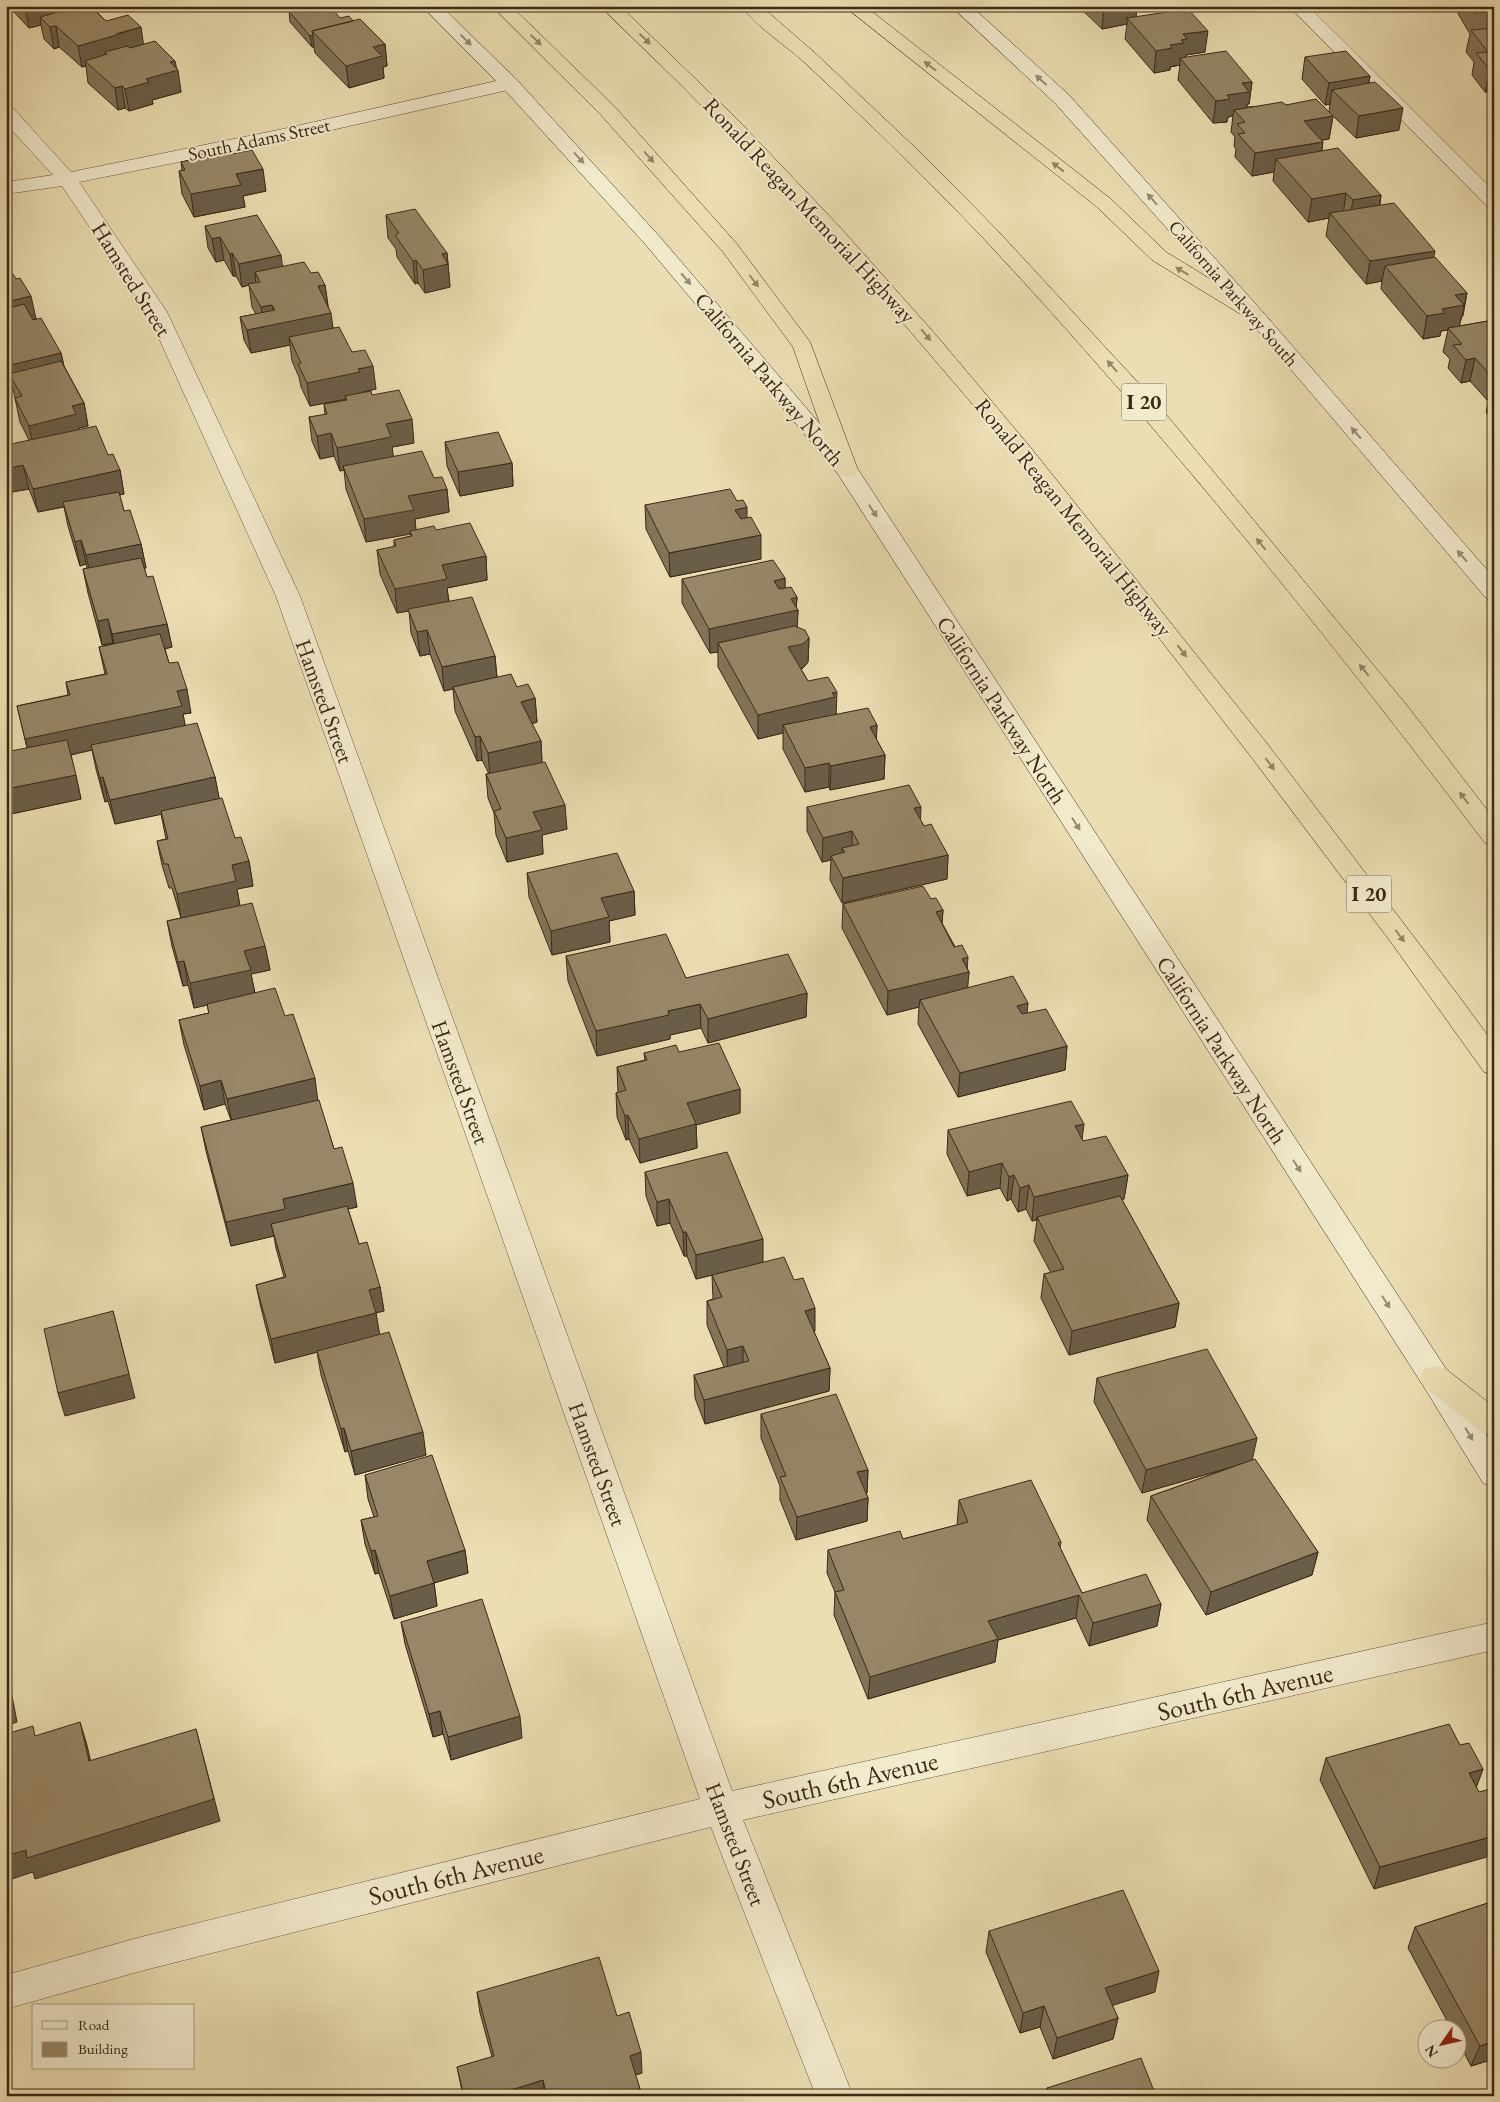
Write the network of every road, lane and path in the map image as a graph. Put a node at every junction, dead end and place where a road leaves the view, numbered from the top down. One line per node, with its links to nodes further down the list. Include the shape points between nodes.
1 (431, 6): 8 (street, California Parkway North, one-way to 8)
2 (501, 6): 14 (highway, one-way to 14, via 608,111 736,256 803,346)
3 (609, 6): 17 (highway, Ronald Reagan Memorial Highway / I 20, one-way to 17, via 787,181 914,321 1065,503 1241,725)
4 (750, 6): 16 (highway, I 20, one-way to 4, via 1400,714 1141,398 992,235 915,158)
5 (853, 6): 13 (highway, one-way to 5, via 1159,256 1104,203)
6 (960, 6): 13 (street, California Parkway South, one-way to 6, via 1062,99)
7 (1298, 6): 12 (street)
8 (510, 84): 10 (street, South Adams Street); 14 (street, California Parkway North, one-way to 14, via 653,241)
9 (6, 112): 10 (street, Hamsted Street)
10 (67, 180): 11 (street, South Adams Street); 22 (street, Hamsted Street, via 158,312 288,596)
11 (6, 188)
12 (1494, 202)
13 (1254, 314): 15 (street, California Parkway South, one-way to 13)
14 (847, 470): 18 (street, California Parkway North, one-way to 18)
15 (1494, 593)
16 (1494, 837)
17 (1494, 1065)
18 (1435, 1378): 19 (highway); 20 (street, California Parkway North, one-way to 20)
19 (1494, 1424)
20 (1494, 1474)
21 (1494, 1636): 22 (street, South 6th Avenue)
22 (721, 1809): 23 (street, South 6th Avenue, via 141,1954); 24 (street, Hamsted Street)
23 (6, 1992)
24 (835, 2096)

